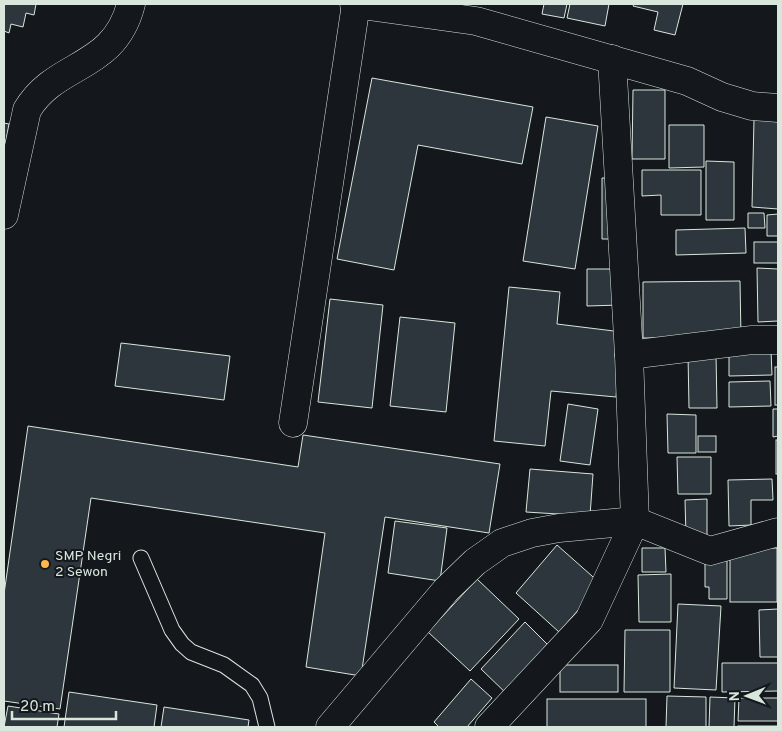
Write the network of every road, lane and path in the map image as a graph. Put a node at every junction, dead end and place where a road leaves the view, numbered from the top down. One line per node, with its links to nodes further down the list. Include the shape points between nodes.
1 (131, 4): 5 (street, via 119,32 106,49)
2 (355, 4): 3 (street); 10 (street)
3 (479, 12): 4 (street)
4 (612, 59): 6 (street, via 686,81 752,106); 9 (street)
5 (16, 108): 7 (street)
6 (778, 108)
7 (4, 215)
8 (778, 340): 9 (street, via 752,340)
9 (630, 355): 11 (street)
10 (293, 423)
11 (635, 521): 12 (street, via 710,551); 15 (street, via 559,528 502,543 475,562 446,590); 16 (street, via 589,620)
12 (778, 532)
13 (141, 558): 14 (lane, via 172,630 182,644 192,652 224,665 252,685 260,698)
14 (267, 727)
15 (330, 727)
16 (490, 727)

